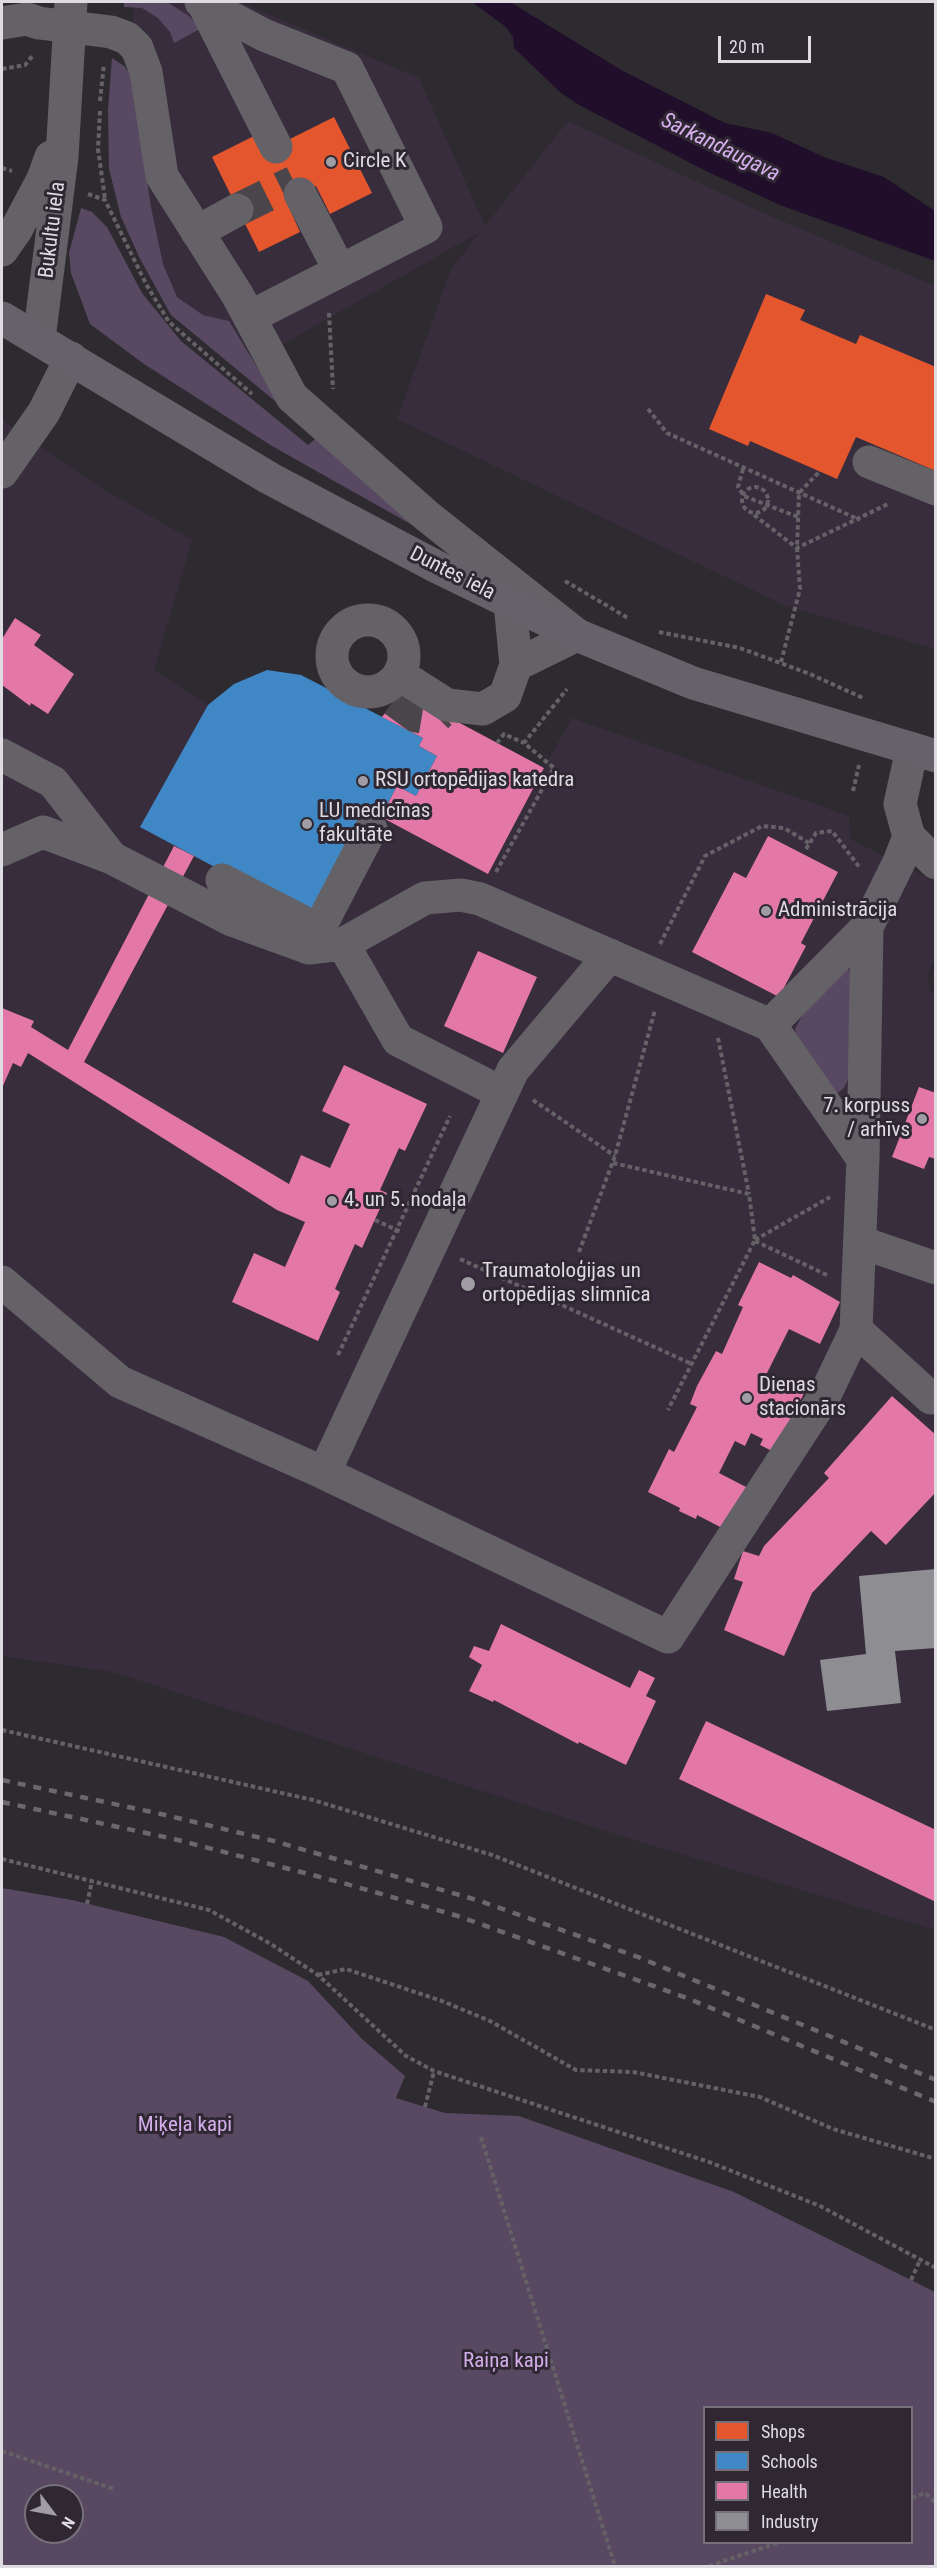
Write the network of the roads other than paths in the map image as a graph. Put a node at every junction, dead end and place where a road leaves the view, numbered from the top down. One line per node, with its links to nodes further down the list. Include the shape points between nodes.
1 (202, 2): 4 (street); 10 (street, via 264,35 347,68 426,227)
2 (71, 13): 3 (street, via 39,23 27,19); 5 (street, Bukultu iela, via 64,121); 8 (street, via 127,38 137,48 146,72 162,176)
3 (2, 23)
4 (276, 147)
5 (51, 181): 9 (street, Bukultu iela); 13 (street, Bukultu iela)
6 (300, 194): 10 (street)
7 (237, 210): 8 (street)
8 (197, 232): 11 (street)
9 (2, 250)
10 (333, 273): 11 (street)
11 (250, 317): 19 (street, via 292,397 427,516)
12 (2, 318): 13 (main road, Duntes iela)
13 (39, 339): 14 (main road, Duntes iela)
14 (71, 358): 16 (street, via 44,412); 18 (main road, Duntes iela, via 269,478)
15 (869, 462): 17 (street)
16 (2, 472)
17 (929, 487)
18 (510, 603): 19 (main road, Duntes iela); 20 (street)
19 (577, 635): 20 (street); 22 (main road, Duntes iela, via 693,683)
20 (516, 665): 21 (street, via 505,696 483,709 444,709)
21 (392, 688)
22 (924, 752): 25 (street, via 900,804)
23 (2, 755): 27 (street, via 53,782)
24 (371, 828): 32 (street)
25 (909, 837): 28 (street); 30 (street)
26 (2, 850): 27 (street, via 43,832)
27 (112, 858): 32 (street, via 232,920)
28 (936, 863)
29 (222, 880): 32 (street, via 305,923)
30 (867, 927): 34 (street); 36 (street)
31 (343, 944): 32 (street); 33 (street, via 425,898 461,895 480,899); 35 (street, via 398,1040)
32 (309, 948)
33 (610, 955): 34 (street); 35 (street, via 513,1070)
34 (770, 1025): 36 (street)
35 (517, 1096): 42 (street, via 431,1246)
36 (863, 1169): 37 (street)
37 (860, 1242): 38 (street); 40 (street)
38 (936, 1268)
39 (2, 1282): 42 (street, via 120,1382)
40 (856, 1330): 41 (street); 42 (street, via 824,1397 668,1637)
41 (931, 1398)
42 (324, 1473)

